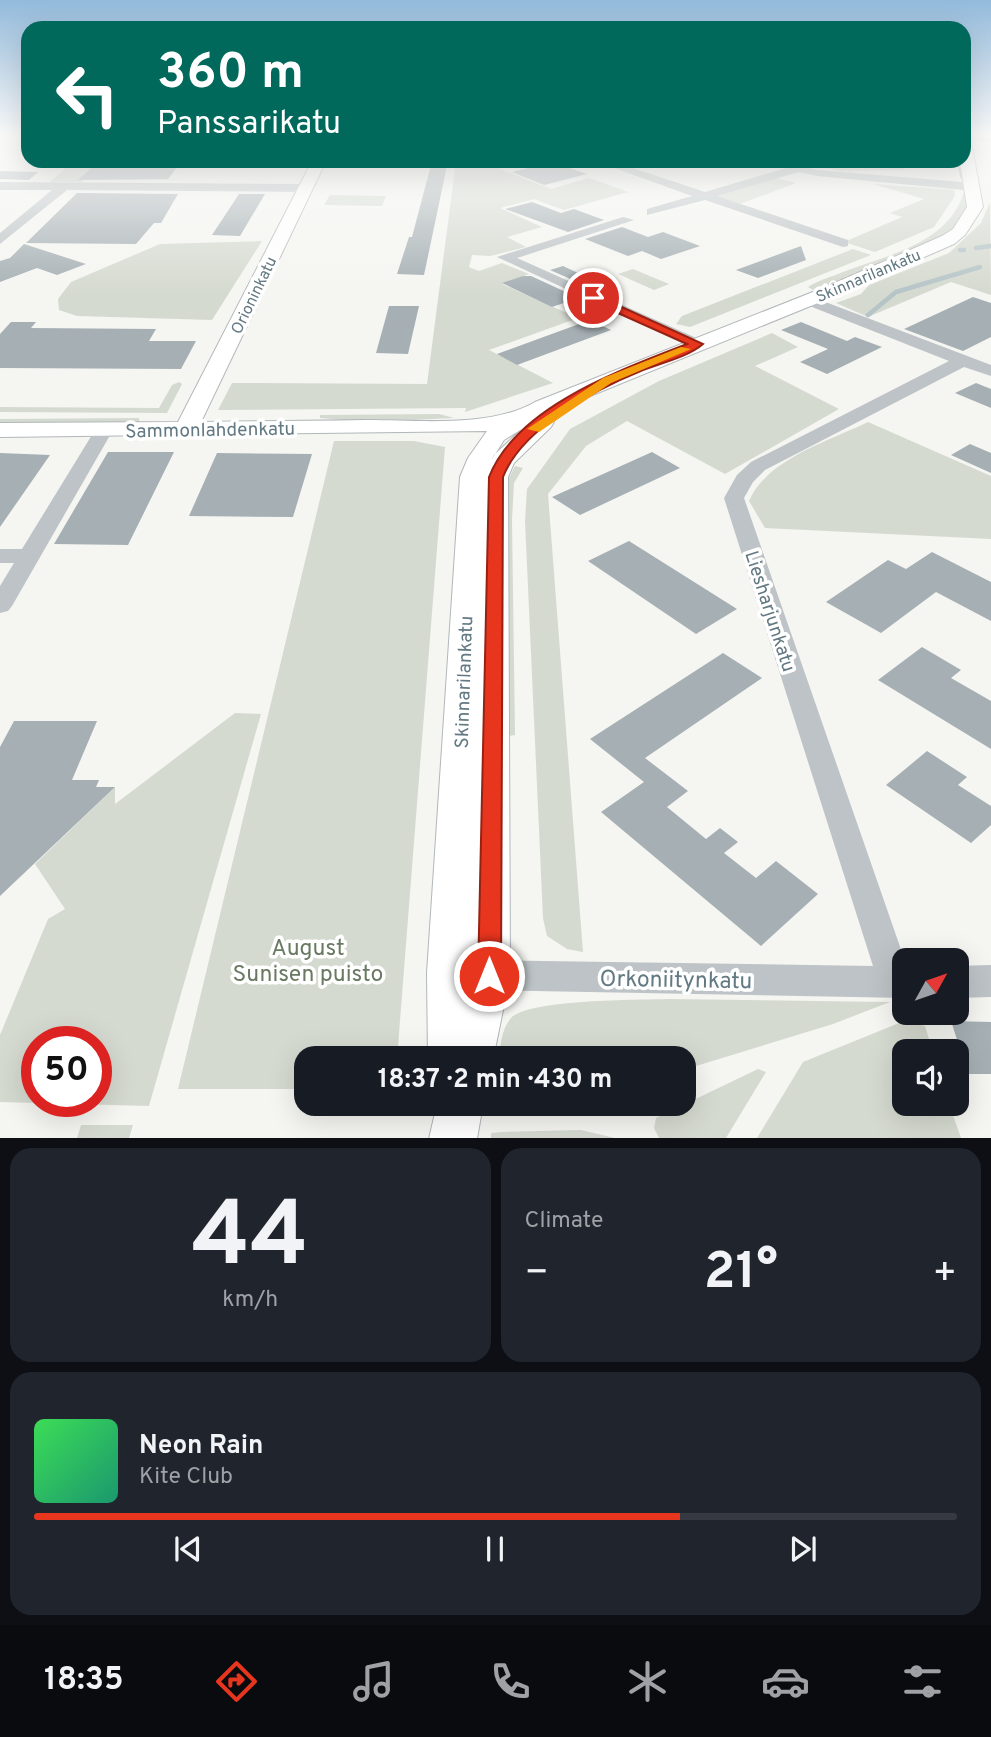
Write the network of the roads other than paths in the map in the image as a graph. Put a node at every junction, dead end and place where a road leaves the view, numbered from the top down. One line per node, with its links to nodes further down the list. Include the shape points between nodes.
1 (63, 187): 10 (street)
2 (89, 187): 6 (street)
3 (679, 187): 7 (street)
4 (736, 187): 7 (street)
5 (974, 187): 12 (main road, Skinnarilankatu, via 975,207 948,240)
6 (306, 188): 16 (main road, Orioninkatu)
7 (706, 196): 8 (street); 11 (street)
8 (652, 212)
9 (628, 220): 13 (street, via 504,257)
10 (0, 240)
11 (843, 243)
12 (807, 300): 13 (main road, Skinnarilankatu); 14 (street)
13 (697, 344): 19 (main road, Skinnarilankatu, via 607,380)
14 (964, 360): 15 (street); 23 (street, Liesharjunkatu, via 758,466 734,498)
15 (991, 371)
16 (186, 429): 18 (main road, Sammonlahdenkatu); 19 (main road, Sammonlahdenkatu, via 421,427)
17 (0, 430): 18 (main road, Sammonlahdenkatu)
18 (104, 430): 21 (street)
19 (498, 436): 24 (main road, Skinnarilankatu, via 472,477); 25 (main road, Skinnarilankatu)
20 (0, 556): 21 (street)
21 (30, 556): 22 (street)
22 (0, 606)
23 (892, 959)
24 (448, 973): 25 (street, Orkoniitynkatu); 29 (main road, Skinnarilankatu)
25 (489, 976): 27 (street, Orkoniitynkatu); 30 (main road, Skinnarilankatu)
26 (991, 981): 28 (street)
27 (892, 982)
28 (970, 982)
29 (450, 1046)
30 (474, 1046)
31 (451, 1116): 33 (main road)
32 (457, 1116): 34 (main road)
33 (452, 1138)
34 (452, 1138)

